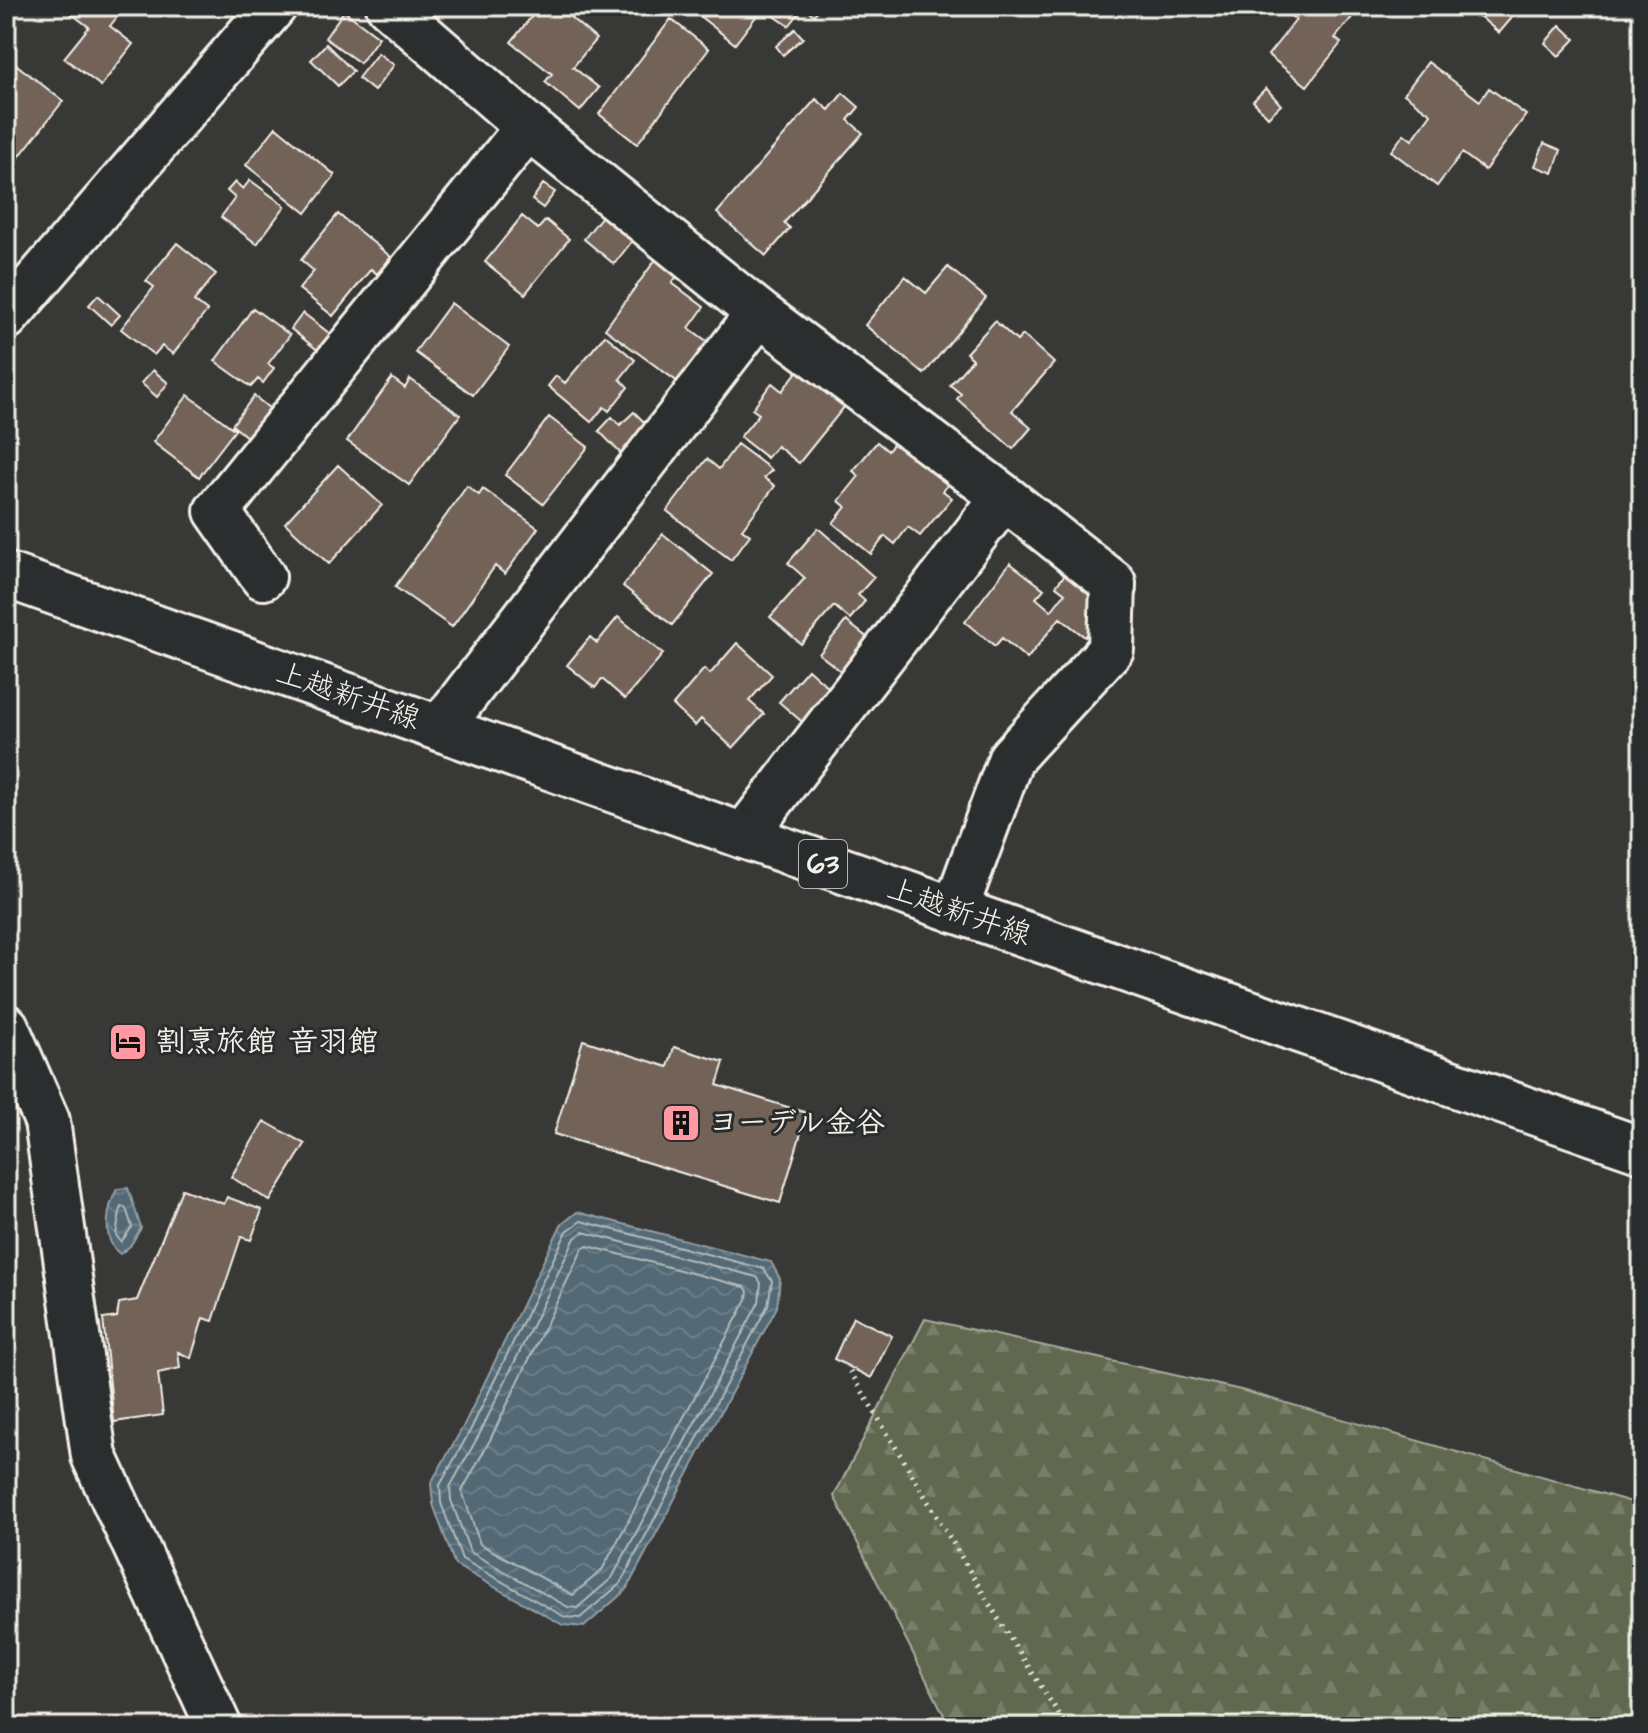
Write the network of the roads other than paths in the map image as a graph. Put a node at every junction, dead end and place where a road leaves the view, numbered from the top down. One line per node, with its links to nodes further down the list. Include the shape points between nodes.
1 (274, 6): 5 (street)
2 (389, 6): 3 (street)
3 (528, 127): 4 (street); 8 (street, via 217,511)
4 (759, 313): 6 (street); 9 (street)
5 (6, 317)
6 (1004, 497): 10 (street); 11 (street, via 1113,583 1111,649 1011,758)
7 (6, 575): 9 (street, 上越新井線 / 63)
8 (263, 577)
9 (440, 728): 10 (street, 上越新井線 / 63)
10 (744, 836): 11 (street, 上越新井線 / 63)
11 (955, 910): 13 (street, 上越新井線 / 63)
12 (6, 1027): 14 (street, via 47,1121 94,1456)
13 (1642, 1150)
14 (219, 1727)

